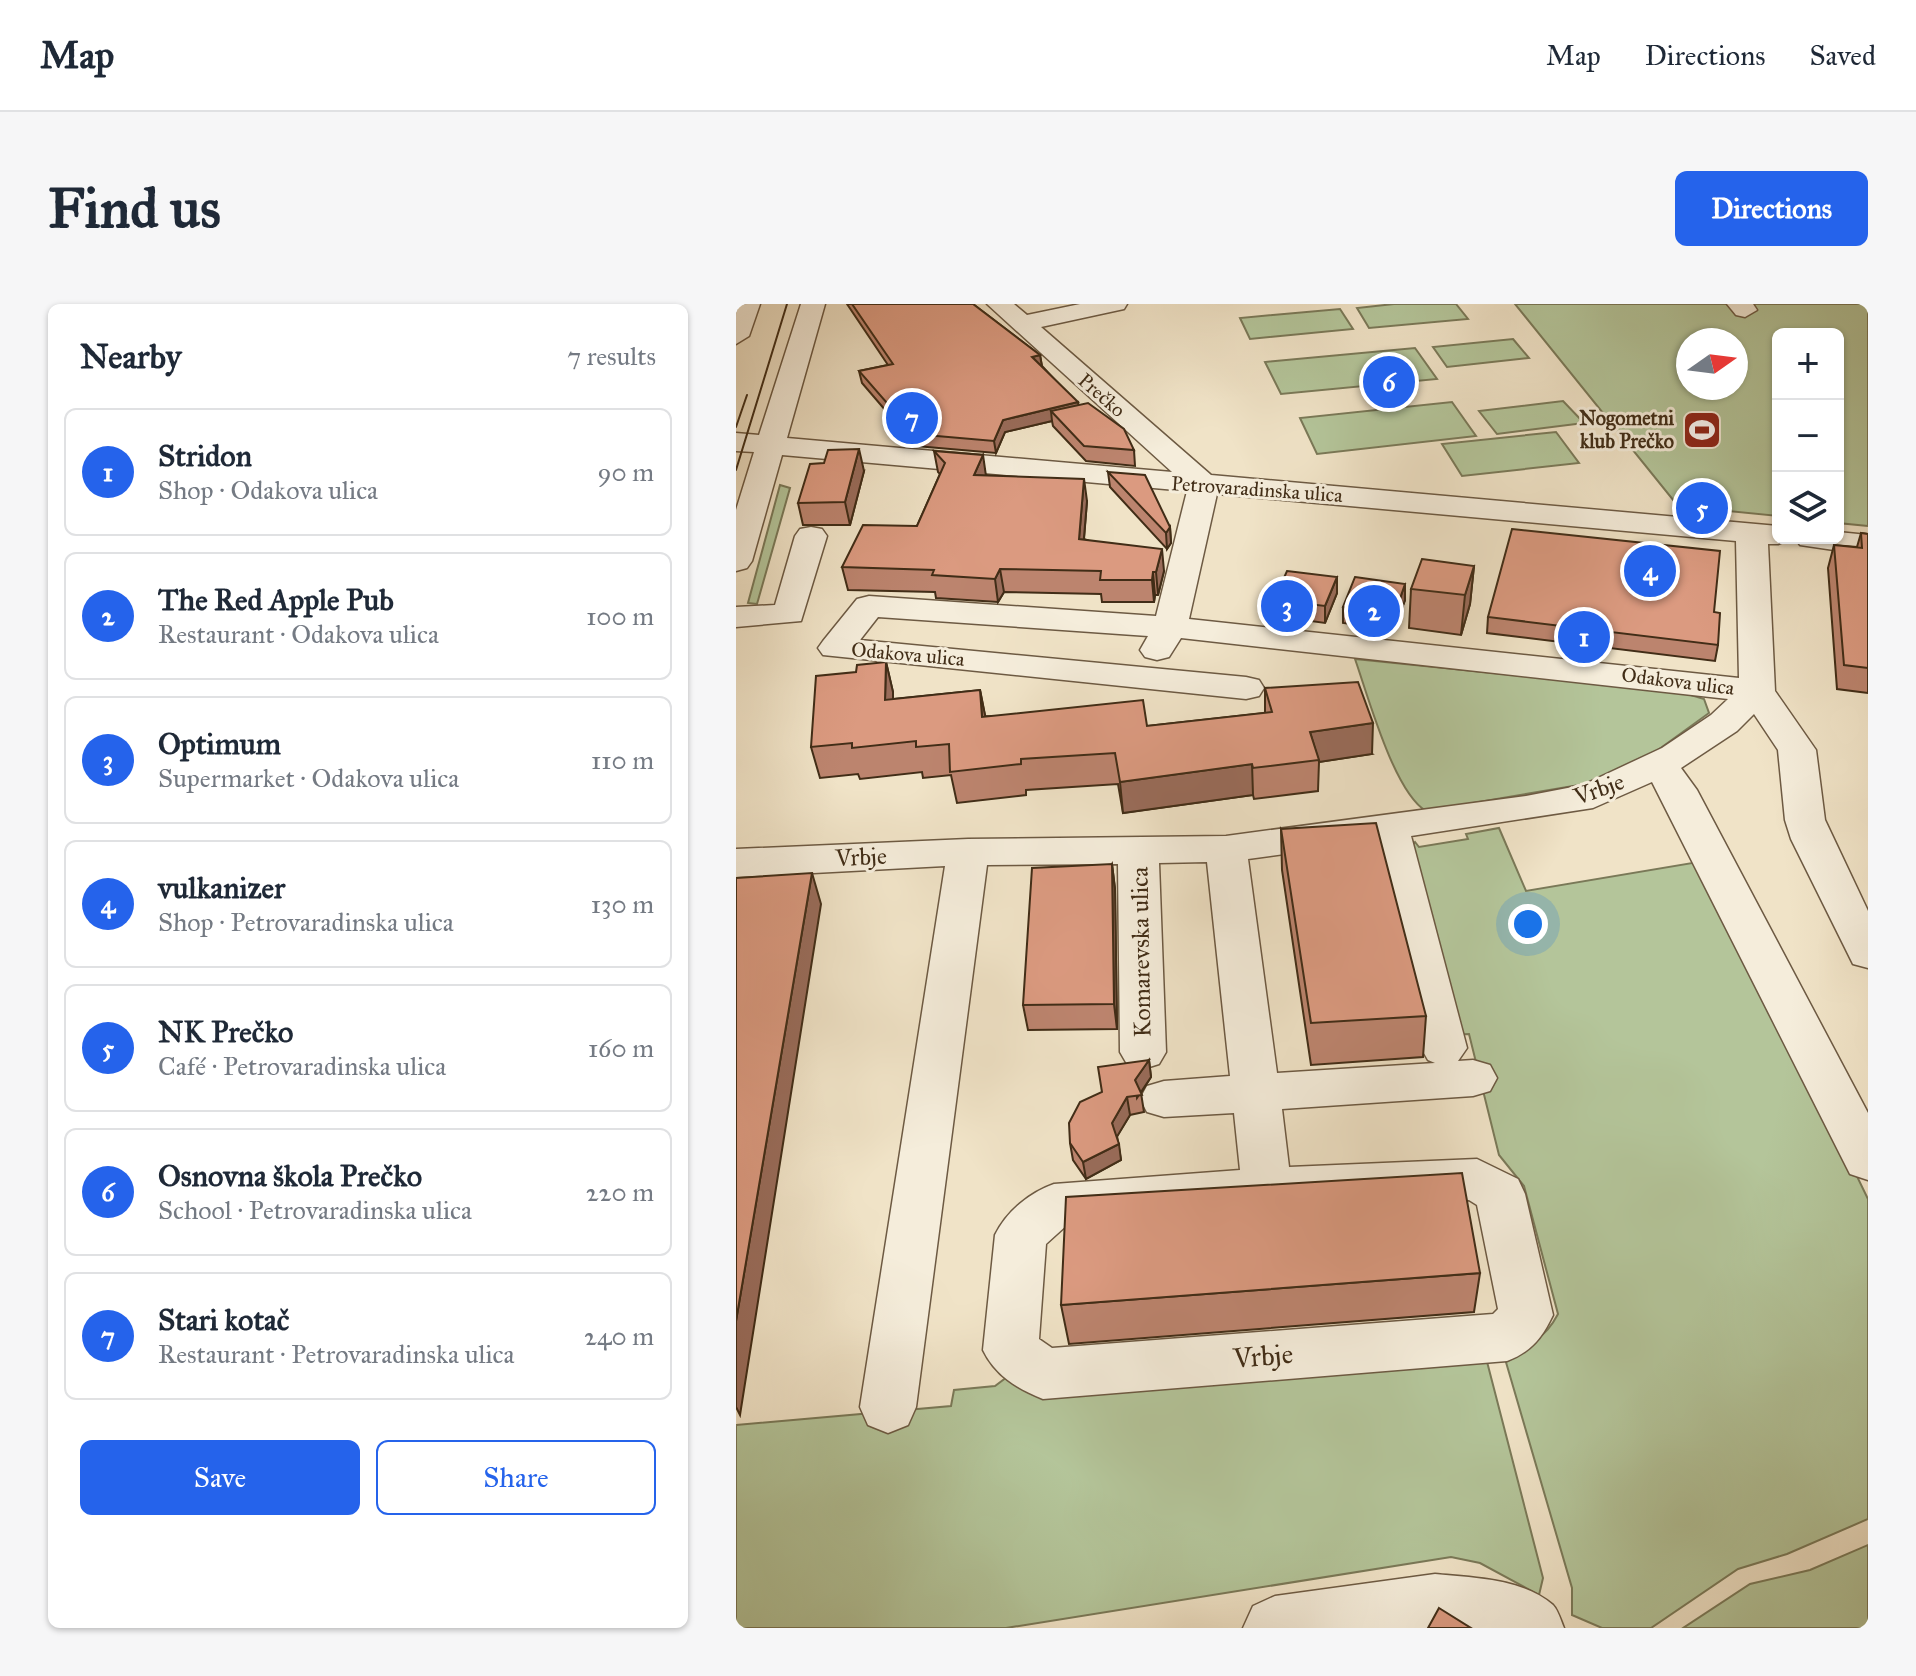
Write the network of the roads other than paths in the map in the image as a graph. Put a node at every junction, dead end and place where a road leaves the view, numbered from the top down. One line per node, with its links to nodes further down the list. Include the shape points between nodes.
1 (748, 304): 6 (street)
2 (813, 304): 8 (street)
3 (999, 304): 5 (street, Prečko)
4 (1115, 304): 5 (street)
5 (1021, 324): 9 (street, Prečko)
6 (736, 336)
7 (736, 442): 8 (street, Petrovaradinska ulica)
8 (771, 445): 9 (street, Petrovaradinska ulica); 14 (street)
9 (1204, 485): 10 (street, Petrovaradinska ulica); 16 (street)
10 (1765, 533): 19 (street)
11 (811, 536): 15 (street, via 789,614)
12 (1844, 542): 13 (street)
13 (1868, 545)
14 (736, 561)
15 (736, 617)
16 (1170, 627): 17 (street); 17 (street, Odakova ulica, via 869,606 835,648); 19 (street, Odakova ulica)
17 (1143, 677): 18 (street, Odakova ulica)
18 (1246, 688)
19 (1757, 691): 20 (street, Vrbje, via 1724,723); 26 (street, via 1797,750 1811,839)
20 (1658, 764): 21 (street, Vrbje, via 1593,796); 30 (street, via 1678,790)
21 (1389, 829): 22 (street, Vrbje); 28 (street, via 1459,1063)
22 (1226, 849): 24 (street, Vrbje); 28 (street)
23 (968, 852): 24 (street, Vrbje); 25 (street, Vrbje); 32 (street)
24 (1138, 852): 27 (street, Komarevska ulica)
25 (736, 863)
26 (1868, 953)
27 (1143, 1052)
28 (1256, 1094): 29 (street); 31 (street)
29 (1164, 1099)
30 (1868, 1160)
31 (1267, 1188): 31 (street, Vrbje, via 1477,1179 1500,1194 1526,1315 1507,1337 1043,1374 1011,1350 1021,1235 1054,1205)
32 (888, 1407)
33 (1275, 1628): 34 (street, via 1435,1605 1504,1613)
34 (1532, 1628)

